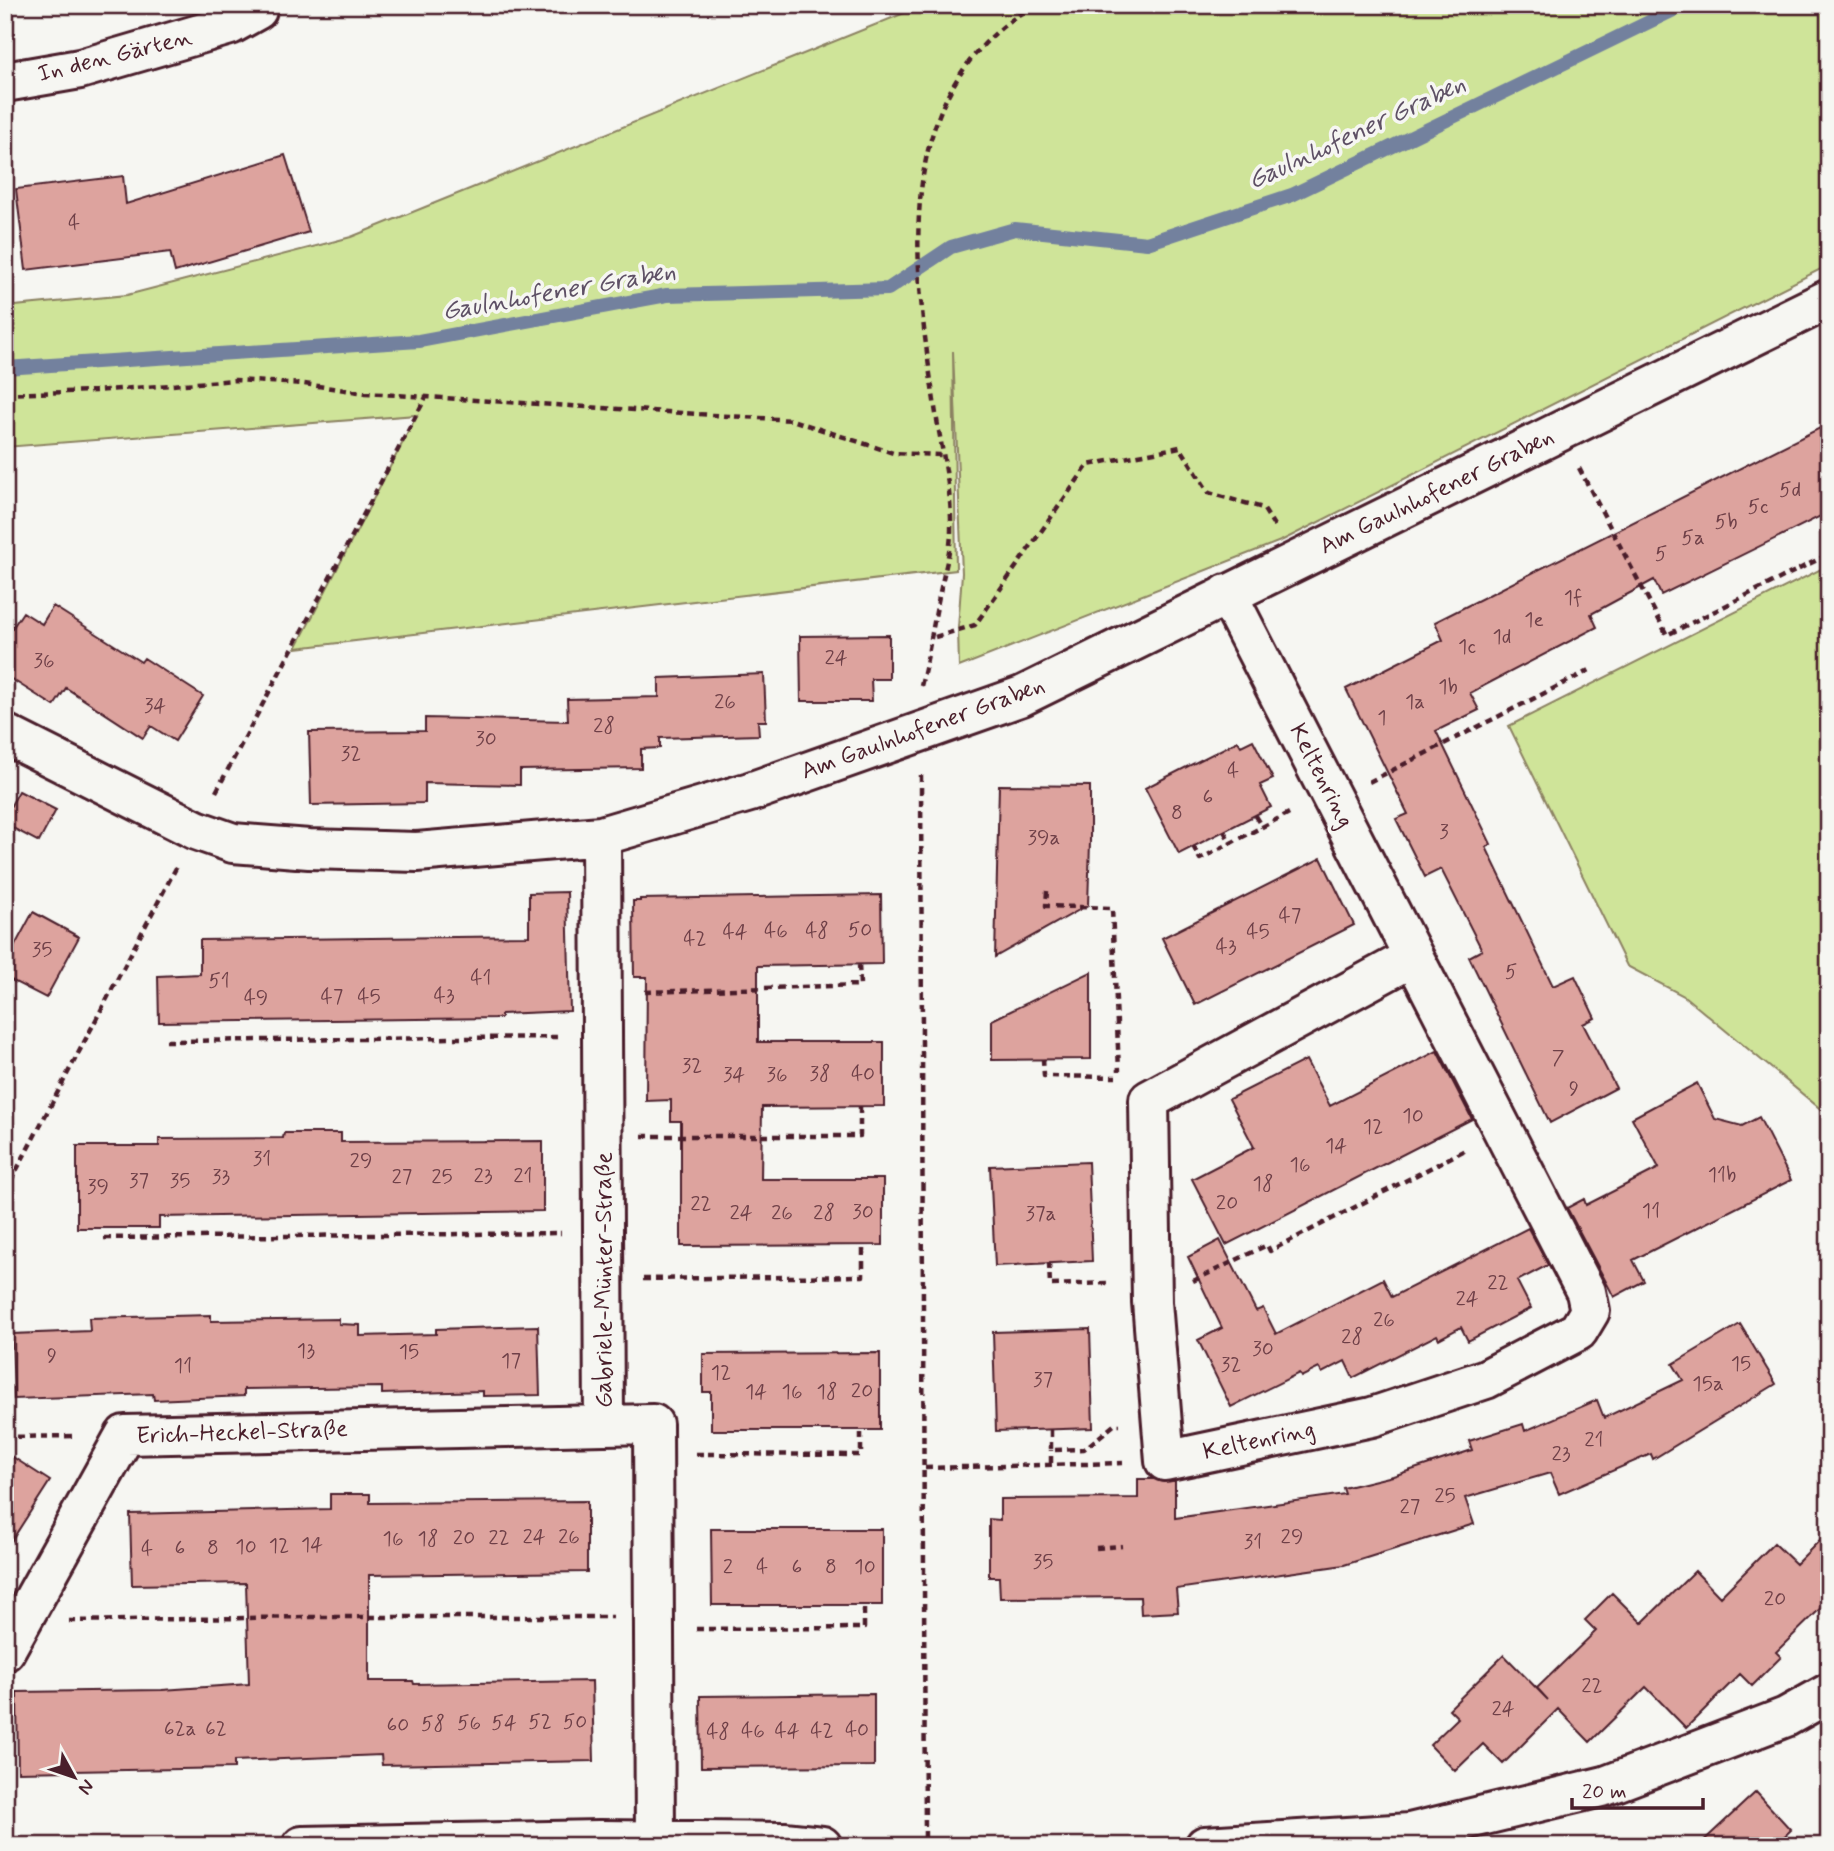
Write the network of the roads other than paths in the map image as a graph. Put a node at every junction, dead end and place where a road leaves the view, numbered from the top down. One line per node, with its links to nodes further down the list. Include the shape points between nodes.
1 (258, 5): 2 (street, In den Gärten, via 257,10 218,29 80,69)
2 (5, 82)
3 (1829, 299): 4 (street, Am Gaulnhofener Graben)
4 (1227, 594): 6 (street, Am Gaulnhofener Graben, via 1022,696 750,792); 7 (street, Keltenring)
5 (5, 734): 6 (street, Am Gaulnhofener Graben, via 196,830 233,843 417,852)
6 (601, 836): 8 (street, Gabriele-Münter-Straße)
7 (1413, 957): 7 (street, Keltenring, via 1149,1100 1152,1291 1165,1461 1372,1417 1486,1378 1578,1331 1590,1311 1586,1292 1505,1129)
8 (604, 1425): 9 (street, Erich-Heckel-Straße, via 125,1435); 11 (street, Gabriele-Münter-Straße, via 653,1424)
9 (14, 1637)
10 (1829, 1693): 15 (street, via 1786,1717 1605,1786 1410,1833)
11 (655, 1842): 12 (street); 14 (street)
12 (599, 1843): 13 (street)
13 (302, 1846)
14 (822, 1846)
15 (1205, 1846)

